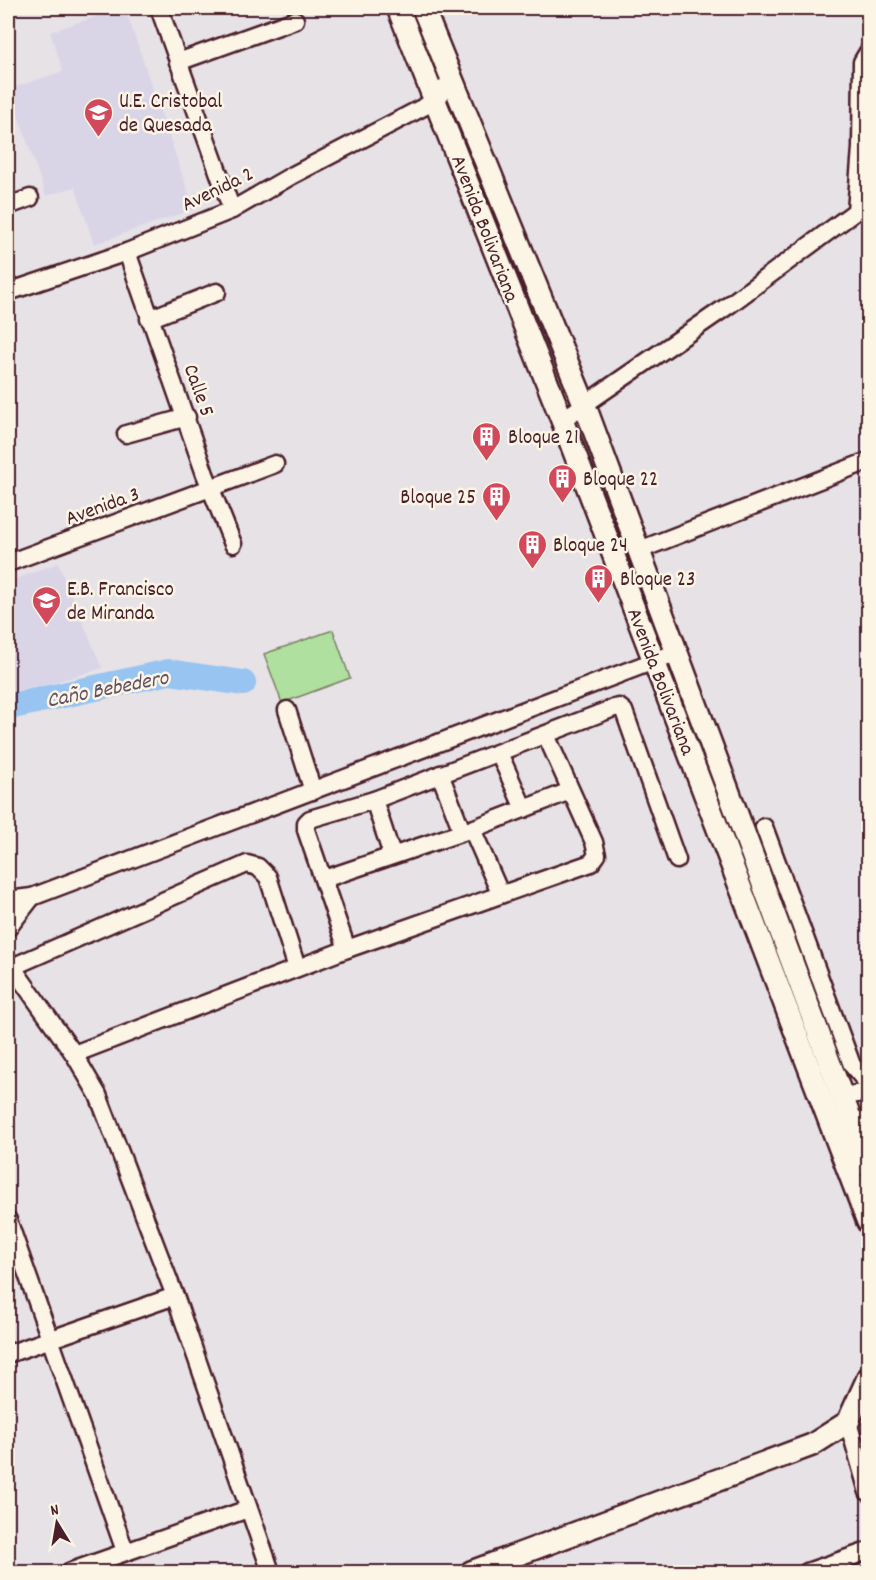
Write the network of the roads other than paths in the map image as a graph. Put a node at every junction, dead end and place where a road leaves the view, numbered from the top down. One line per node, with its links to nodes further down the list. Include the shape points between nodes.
1 (159, 8): 6 (street)
2 (398, 8): 8 (street, Avenida Bolivariana)
3 (423, 8): 7 (street, Avenida Bolivariana)
4 (295, 20): 6 (street)
5 (868, 52): 17 (street, via 862,62 856,211)
6 (178, 62): 12 (street)
7 (452, 77): 8 (street); 9 (street, Avenida Bolivariana)
8 (436, 100): 9 (street); 12 (street, Avenida 2); 19 (street, Avenida Bolivariana)
9 (464, 106): 17 (street, Avenida Bolivariana)
10 (30, 198): 11 (street)
11 (8, 206)
12 (232, 210): 13 (street, Avenida 2)
13 (127, 252): 14 (street, Avenida 2); 16 (street, Calle 5)
14 (8, 292)
15 (217, 292): 16 (street)
16 (149, 319): 18 (street, Calle 5)
17 (585, 406): 19 (street); 25 (street, Avenida Bolivariana)
18 (187, 417): 20 (street); 23 (street, Calle 5)
19 (562, 420): 28 (street, Avenida Bolivariana)
20 (126, 434)
21 (868, 461): 25 (street)
22 (275, 464): 23 (street, Avenida 3)
23 (212, 489): 24 (street, Calle 5); 26 (street, Avenida 3)
24 (233, 544)
25 (637, 551): 27 (street, Avenida Bolivariana)
26 (8, 564)
27 (675, 653): 28 (street); 51 (street, Avenida Bolivariana)
28 (654, 661): 33 (street); 56 (street, Avenida Bolivariana)
29 (287, 710): 33 (street)
30 (546, 735): 31 (street); 34 (street); 40 (street, via 614,708 624,711)
31 (499, 753): 32 (street); 36 (street)
32 (440, 774): 35 (street); 38 (street)
33 (313, 791): 43 (street)
34 (570, 791): 36 (street); 42 (street, via 597,855 591,863)
35 (374, 800): 39 (street); 41 (street, via 306,823)
36 (524, 809): 38 (street)
37 (764, 827): 50 (street, via 852,1065)
38 (467, 830): 39 (street); 42 (street)
39 (392, 855): 41 (street)
40 (677, 860)
41 (324, 879): 46 (street)
42 (500, 893): 46 (street)
43 (32, 897): 44 (street); 45 (street)
44 (8, 900)
45 (8, 928)
46 (347, 949): 48 (street)
47 (10, 964): 48 (street, via 247,864 258,867 268,877); 49 (street)
48 (297, 968): 49 (street)
49 (74, 1054): 57 (street, via 98,1095)
50 (868, 1084)
51 (840, 1091): 52 (street, via 850,1095); 53 (street, Avenida Bolivariana)
52 (868, 1092)
53 (862, 1125): 54 (street, Avenida Bolivariana)
54 (868, 1166)
55 (8, 1220): 58 (street)
56 (868, 1222)
57 (175, 1296): 58 (street); 63 (street)
58 (50, 1339): 59 (street); 64 (street)
59 (8, 1354)
60 (868, 1378): 61 (street)
61 (848, 1422): 62 (street); 66 (street, via 812,1445 778,1459)
62 (868, 1492)
63 (248, 1509): 64 (street); 68 (street)
64 (125, 1551): 67 (street)
65 (868, 1551): 69 (street)
66 (477, 1571)
67 (69, 1572)
68 (271, 1572)
69 (807, 1572)

